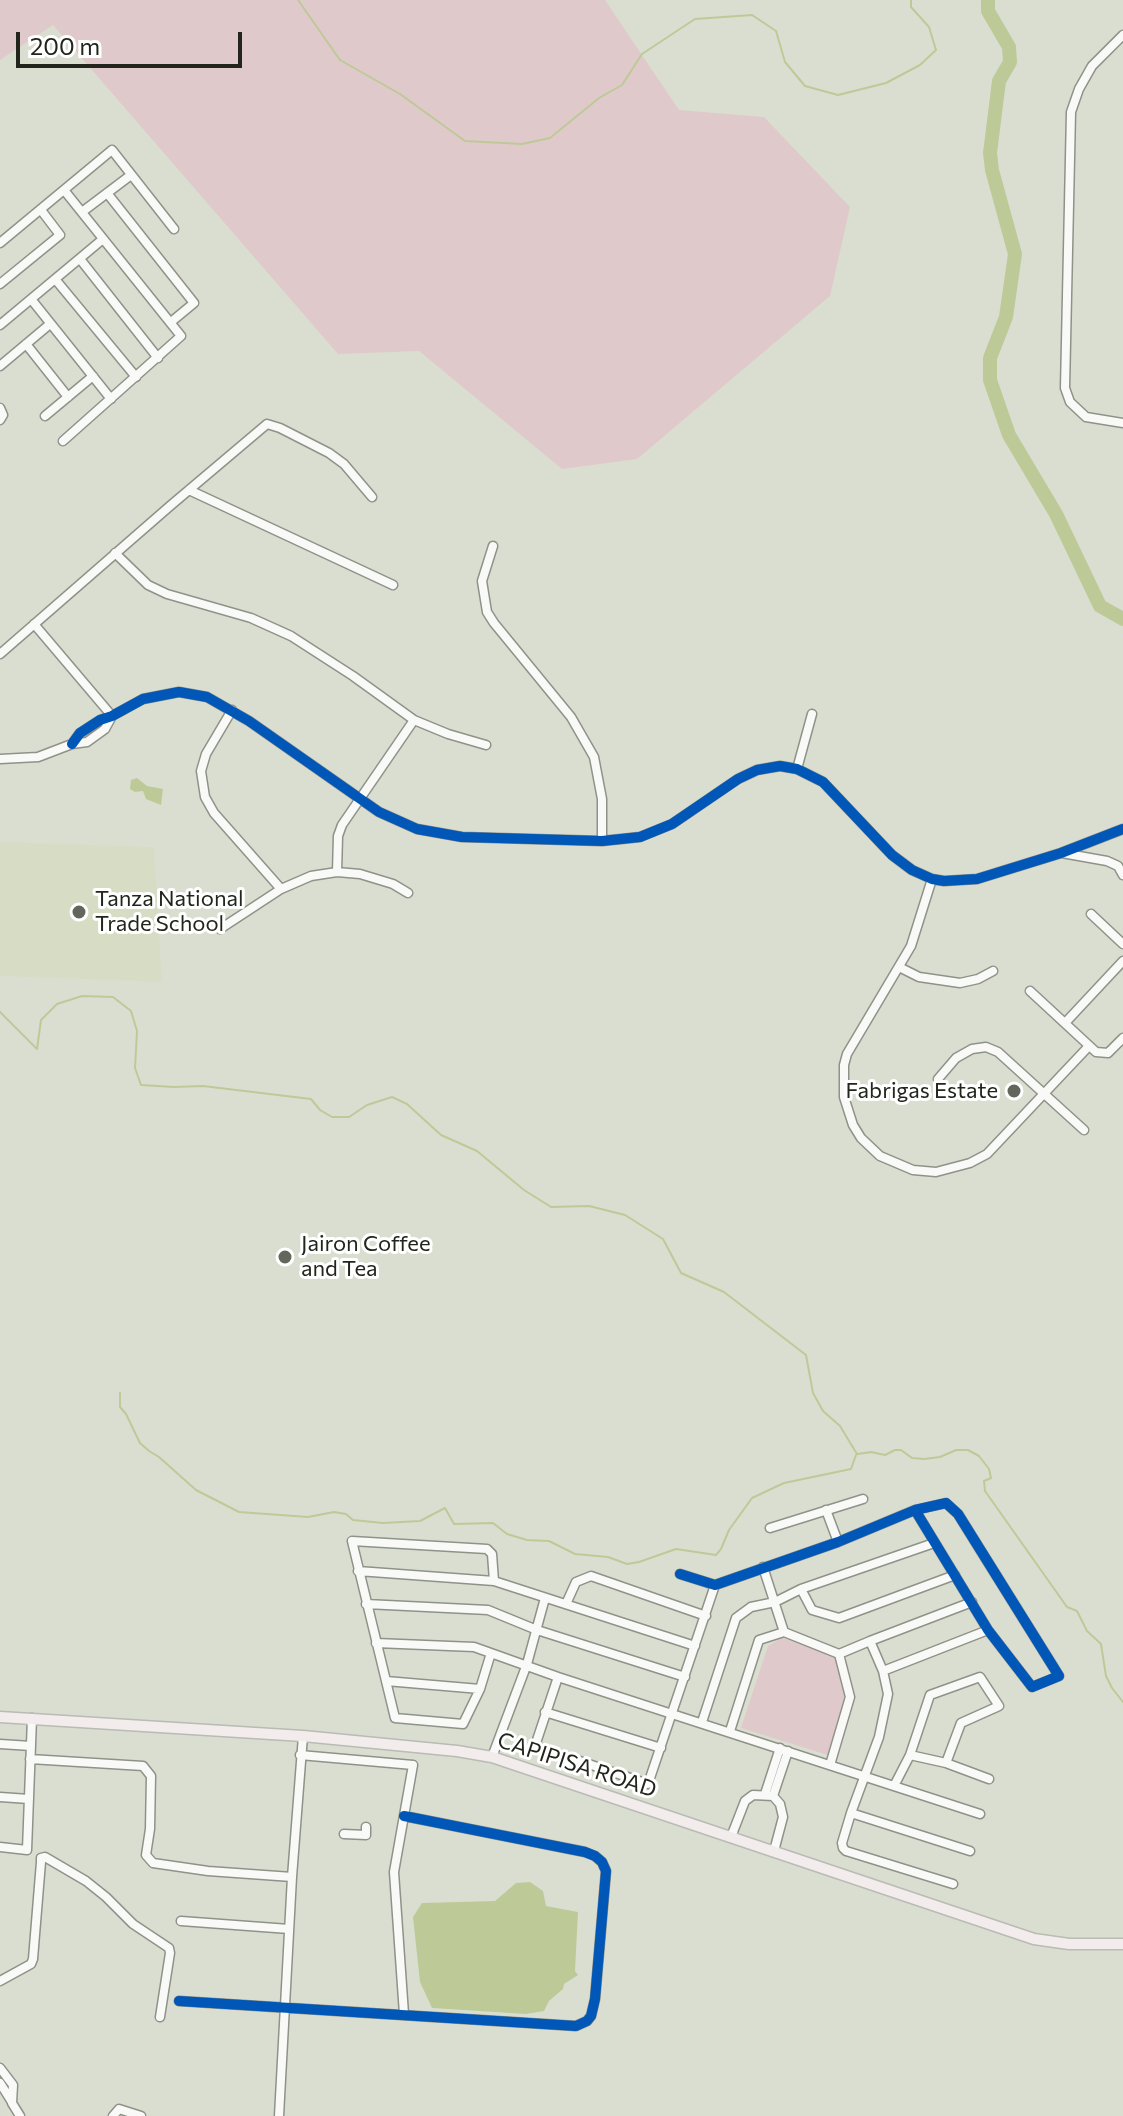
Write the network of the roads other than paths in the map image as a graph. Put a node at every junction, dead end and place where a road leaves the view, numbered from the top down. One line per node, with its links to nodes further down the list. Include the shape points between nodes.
1 (1123, 35): 27 (street, via 1092,66 1071,112 1065,388 1070,402 1086,417)
2 (131, 175): 3 (street, via 112,150); 4 (street); 7 (street)
3 (64, 190): 5 (street); 6 (street)
4 (107, 193): 6 (street); 14 (street, via 194,303)
5 (41, 210): 9 (street); 12 (street, via 60,235)
6 (82, 212): 8 (street)
7 (174, 229)
8 (103, 239): 10 (street); 14 (street)
9 (0, 243)
10 (80, 259): 11 (street); 18 (street)
11 (55, 279): 13 (street); 21 (street)
12 (0, 284)
13 (31, 299): 15 (street); 16 (street)
14 (171, 322): 18 (street, via 181,336)
15 (50, 324): 17 (street); 20 (street)
16 (0, 325)
17 (26, 344): 19 (street); 22 (street)
18 (158, 358): 21 (street)
19 (0, 366)
20 (93, 376): 22 (street); 23 (street)
21 (136, 377): 23 (street)
22 (68, 397): 25 (street)
23 (111, 399): 28 (street)
24 (0, 408): 26 (street)
25 (45, 416)
26 (0, 420)
27 (1123, 423)
28 (63, 441)
29 (189, 490): 30 (street, via 267,424 329,453); 32 (street); 33 (street)
30 (372, 497)
31 (493, 546): 45 (street, via 482,581 487,612 571,717 594,757)
32 (115, 553): 34 (street); 39 (street, via 148,585 167,594 251,618 291,636)
33 (393, 585)
34 (34, 624): 35 (street); 38 (street)
35 (0, 654)
36 (232, 710): 38 (street, via 207,697 179,692 143,699); 43 (street); 50 (street, via 206,754 201,771 205,797)
37 (812, 714): 42 (street)
38 (112, 716): 41 (street, via 80,733 72,744 38,757)
39 (414, 720): 40 (street); 43 (street)
40 (486, 745)
41 (0, 759)
42 (797, 769): 45 (street, via 757,770 672,824 640,837); 49 (street, via 823,782 892,855)
43 (358, 798): 45 (street, via 397,821 439,833); 48 (street, via 338,836)
44 (1123, 829): 46 (street)
45 (602, 841)
46 (1061, 853): 47 (street); 49 (street, via 967,881)
47 (1121, 868)
48 (337, 872): 50 (street); 51 (street, via 374,877)
49 (932, 879): 56 (street)
50 (281, 889): 53 (street)
51 (408, 893)
52 (1091, 914): 54 (street)
53 (220, 929)
54 (1123, 944)
55 (1123, 961): 59 (street)
56 (899, 967): 57 (street, via 919,977 960,983); 63 (street, via 844,1065 847,1111 870,1148 913,1170 954,1169 987,1154)
57 (993, 971)
58 (1030, 991): 59 (street)
59 (1065, 1023): 61 (street)
60 (1123, 1038): 61 (street, via 1105,1054)
61 (1089, 1046): 63 (street)
62 (938, 1079): 63 (street, via 956,1058 986,1047)
63 (1044, 1095): 64 (street)
64 (1084, 1130)
65 (863, 1499): 66 (street)
66 (826, 1510): 68 (street); 69 (street)
67 (915, 1510): 69 (street); 70 (street); 85 (street, via 946,1503 958,1514 1059,1676 1032,1687)
68 (770, 1528)
69 (838, 1542): 71 (street)
70 (934, 1543): 74 (street); 77 (street)
71 (763, 1567): 76 (street); 79 (street)
72 (358, 1571): 75 (street); 75 (street, via 352,1541 487,1549); 81 (street)
73 (680, 1574): 76 (street)
74 (955, 1575): 77 (street, via 839,1618 812,1610); 80 (street)
75 (494, 1581): 78 (street)
76 (715, 1585): 83 (street)
77 (801, 1589): 79 (street)
78 (545, 1598): 82 (street); 84 (street)
79 (775, 1602): 86 (street); 102 (street, via 751,1607 736,1618)
80 (972, 1602): 85 (street); 87 (street)
81 (366, 1604): 84 (street, via 488,1610); 88 (street)
82 (566, 1604): 83 (street, via 576,1582 591,1576); 89 (street)
83 (706, 1616): 89 (street)
84 (537, 1630): 92 (street); 95 (street)
85 (988, 1630): 93 (street)
86 (784, 1632): 91 (street); 103 (street, via 759,1640)
87 (870, 1641): 91 (street); 93 (street)
88 (376, 1643): 90 (street, via 474,1647); 96 (street)
89 (695, 1646): 95 (street)
90 (491, 1653): 92 (street); 97 (street)
91 (839, 1654): 114 (street, via 850,1697)
92 (527, 1664): 94 (street); 111 (street)
93 (883, 1671): 115 (street, via 888,1694)
94 (558, 1677): 98 (street); 99 (street)
95 (685, 1677): 99 (street)
96 (386, 1681): 97 (street); 97 (street, via 395,1718 463,1724)
97 (480, 1689)
98 (545, 1712): 107 (street); 107 (street, via 535,1746 648,1784)
99 (673, 1712): 102 (street); 107 (street)
100 (0, 1717): 101 (main road, CAPIPISA ROAD)
101 (32, 1718): 104 (main road, CAPIPISA ROAD); 106 (street)
102 (702, 1722): 103 (street)
103 (730, 1731): 108 (street)
104 (303, 1736): 109 (street); 111 (main road, CAPIPISA ROAD)
105 (0, 1744): 106 (street)
106 (31, 1746): 112 (street)
107 (661, 1748)
108 (784, 1750): 114 (street); 118 (street)
109 (300, 1755): 123 (street, via 413,1765); 130 (street)
110 (910, 1755): 113 (street); 113 (street, via 930,1695 980,1677 999,1706 961,1723); 117 (street)
111 (492, 1757): 126 (main road, CAPIPISA ROAD)
112 (30, 1759): 120 (street); 130 (street, via 143,1766 151,1776 146,1855 153,1863)
113 (946, 1763): 116 (street)
114 (830, 1765): 115 (street)
115 (863, 1776): 117 (street); 121 (street)
116 (989, 1779)
117 (894, 1786): 122 (street)
118 (769, 1795): 126 (street, via 745,1801); 128 (street, via 780,1804 783,1817)
119 (0, 1797): 120 (street)
120 (29, 1799): 127 (street, via 27,1850)
121 (851, 1813): 129 (street); 131 (street, via 842,1843 846,1851)
122 (980, 1814)
123 (404, 1816): 138 (street, via 394,1872); 138 (street, via 585,1852 606,1871 595,1999 587,2021 576,2026)
124 (366, 1827): 125 (street, via 366,1835)
125 (344, 1834)
126 (731, 1837): 128 (main road, CAPIPISA ROAD)
127 (0, 1847)
128 (774, 1851): 134 (main road, CAPIPISA ROAD, via 1034,1939)
129 (970, 1851)
130 (292, 1877): 133 (street)
131 (953, 1884)
132 (181, 1921): 133 (street)
133 (289, 1929): 137 (street)
134 (1123, 1944)
135 (0, 1981): 139 (street, via 33,1959 45,1857 86,1881 169,1948)
136 (179, 2001): 137 (street)
137 (283, 2008): 138 (street); 146 (street)
138 (404, 2014)
139 (160, 2017)
140 (0, 2068): 142 (street, via 13,2085)
141 (0, 2083): 142 (street)
142 (12, 2103): 143 (street)
143 (20, 2116)
144 (113, 2116): 145 (street, via 119,2109)
145 (141, 2116)
146 (279, 2116)

